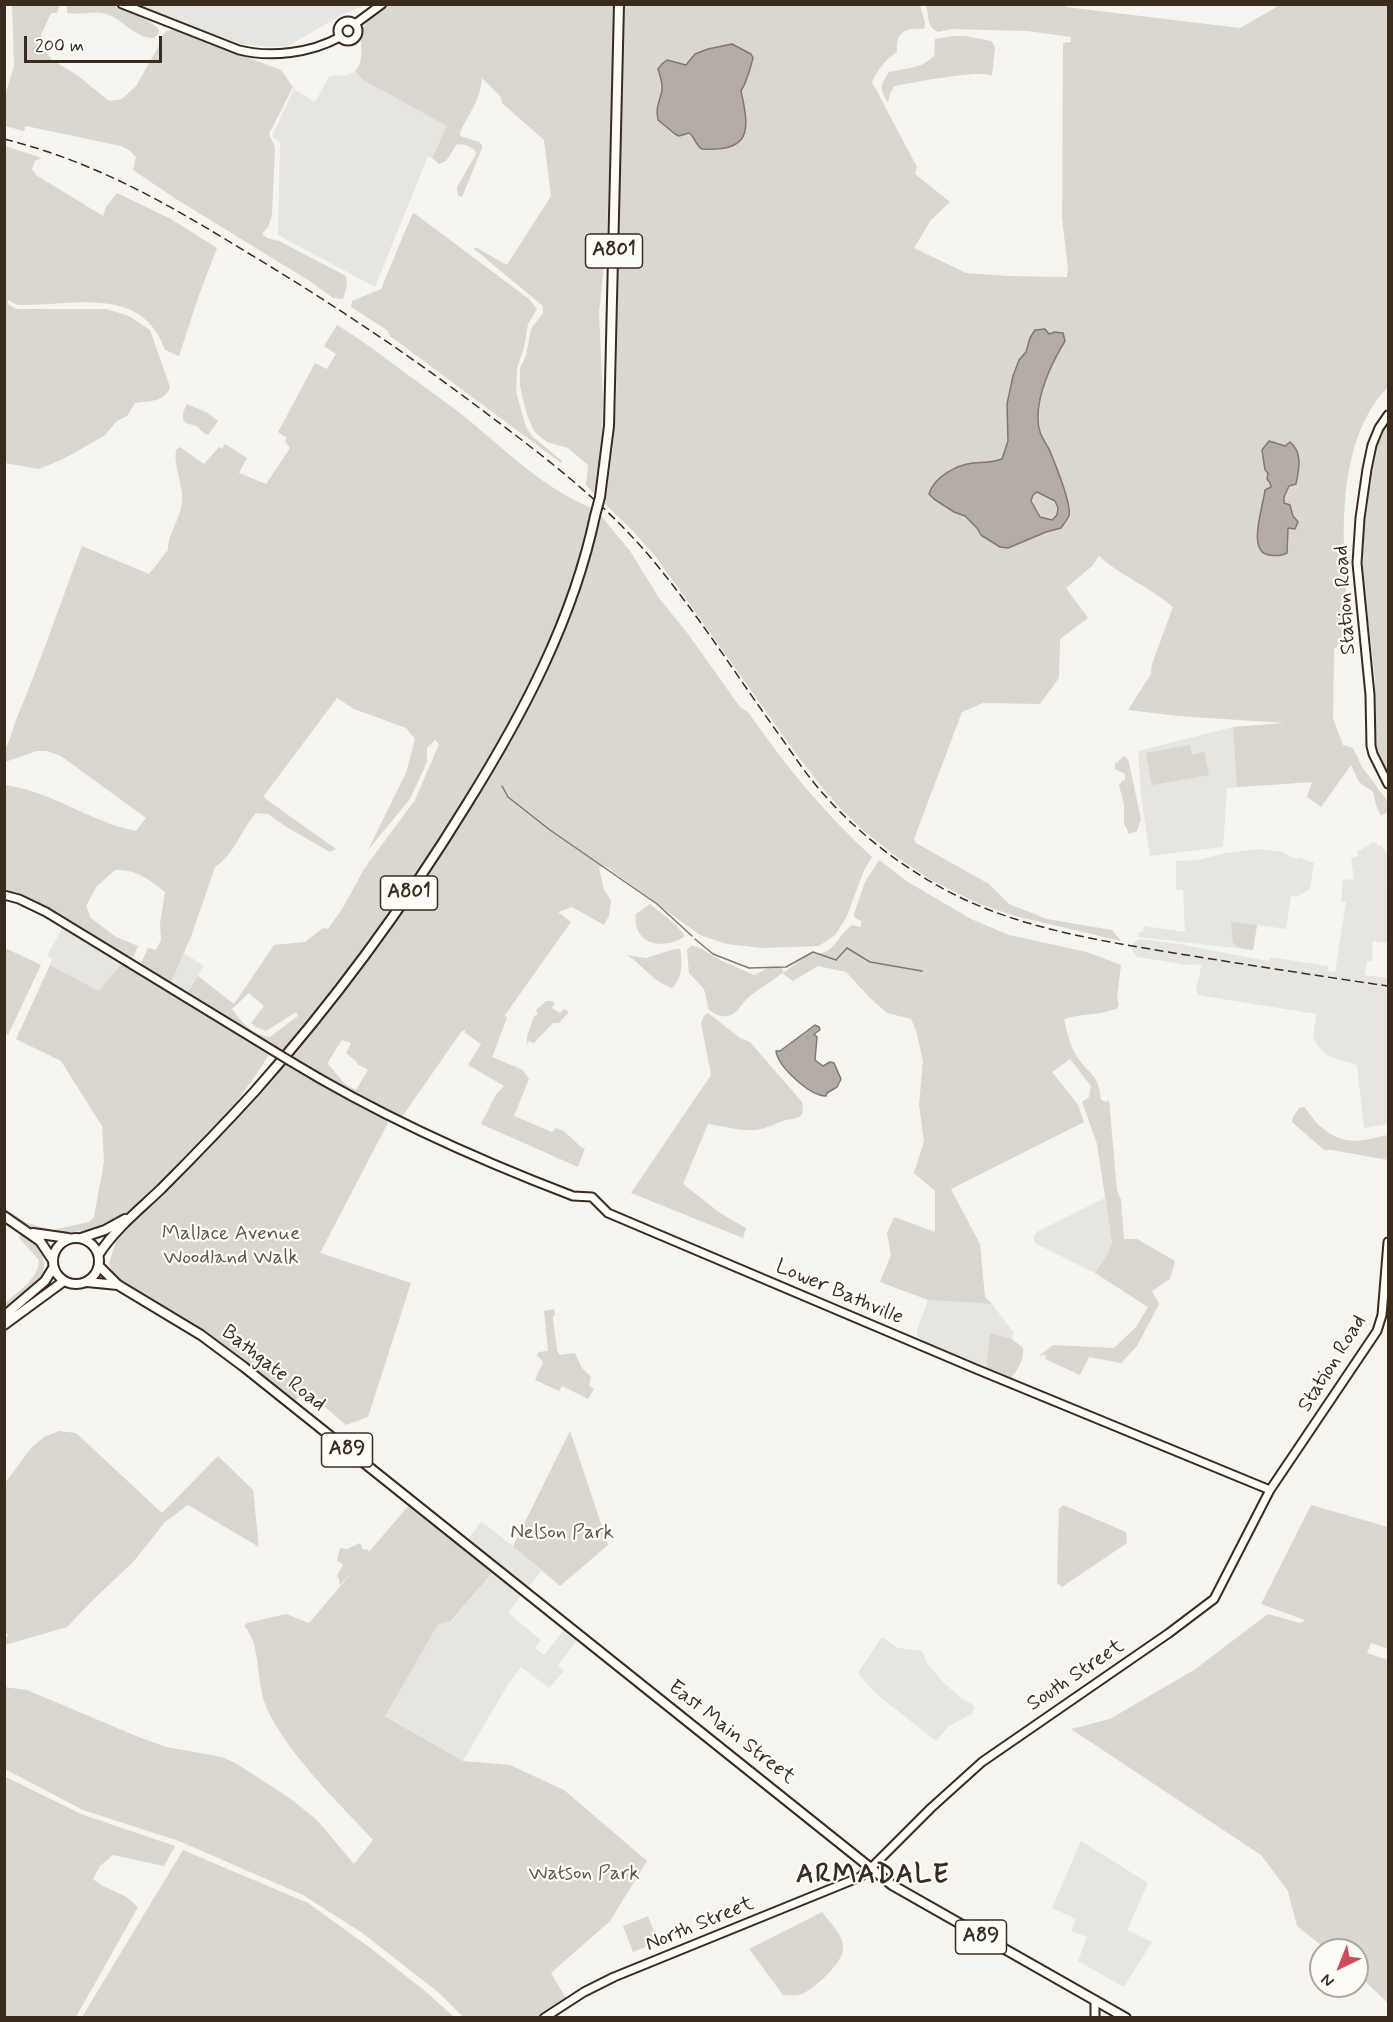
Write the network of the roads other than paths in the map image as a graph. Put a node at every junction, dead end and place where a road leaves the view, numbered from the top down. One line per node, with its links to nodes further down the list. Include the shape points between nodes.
1 (122, 4): 5 (main road, via 249,53 306,49)
2 (382, 4): 4 (main road)
3 (619, 4): 9 (main road, A801, bridge, via 609,426 600,496 575,593 539,678 486,773 403,903 324,1009 225,1124)
4 (355, 24): 5 (main road, via 340,24); 5 (main road, via 358,34 354,40)
5 (340, 37)
6 (1389, 415): 7 (main road, Station Road, via 1379,428 1368,461 1357,563 1371,746)
7 (1389, 784)
8 (4, 895): 23 (main road, Lower Bathville, bridge, via 46,912 330,1085 452,1147 573,1196 592,1197 608,1213)
9 (134, 1214): 13 (main road, A801); 15 (main road, A801, via 112,1234)
10 (4, 1216): 11 (main road)
11 (28, 1232): 12 (main road); 16 (main road, via 40,1241)
12 (69, 1238): 13 (main road); 16 (main road, via 58,1246)
13 (81, 1238): 15 (main road)
14 (1389, 1242): 23 (main road, Station Road, via 1377,1331)
15 (99, 1254): 17 (main road)
16 (53, 1264): 18 (main road); 21 (main road, via 45,1281)
17 (99, 1266): 19 (main road); 20 (main road, Bathgate Road / A89)
18 (64, 1281): 19 (main road, A89, via 73,1285); 22 (main road)
19 (87, 1282): 20 (main road, Bathgate Road / A89)
20 (118, 1285): 24 (main road, Bathgate Road / A89, via 201,1335 244,1367)
21 (4, 1316)
22 (4, 1325)
23 (1270, 1490): 25 (main road, South Street, via 1214,1599 982,1762)
24 (568, 1626): 25 (main road, East Main Street / A89)
25 (871, 1868): 26 (main road, A89, via 922,1903); 27 (main road, North Street, via 828,1891 614,1977)
26 (1095, 2000): 28 (main road); 29 (main road, A89)
27 (544, 2018)
28 (1095, 2018)
29 (1126, 2018)

